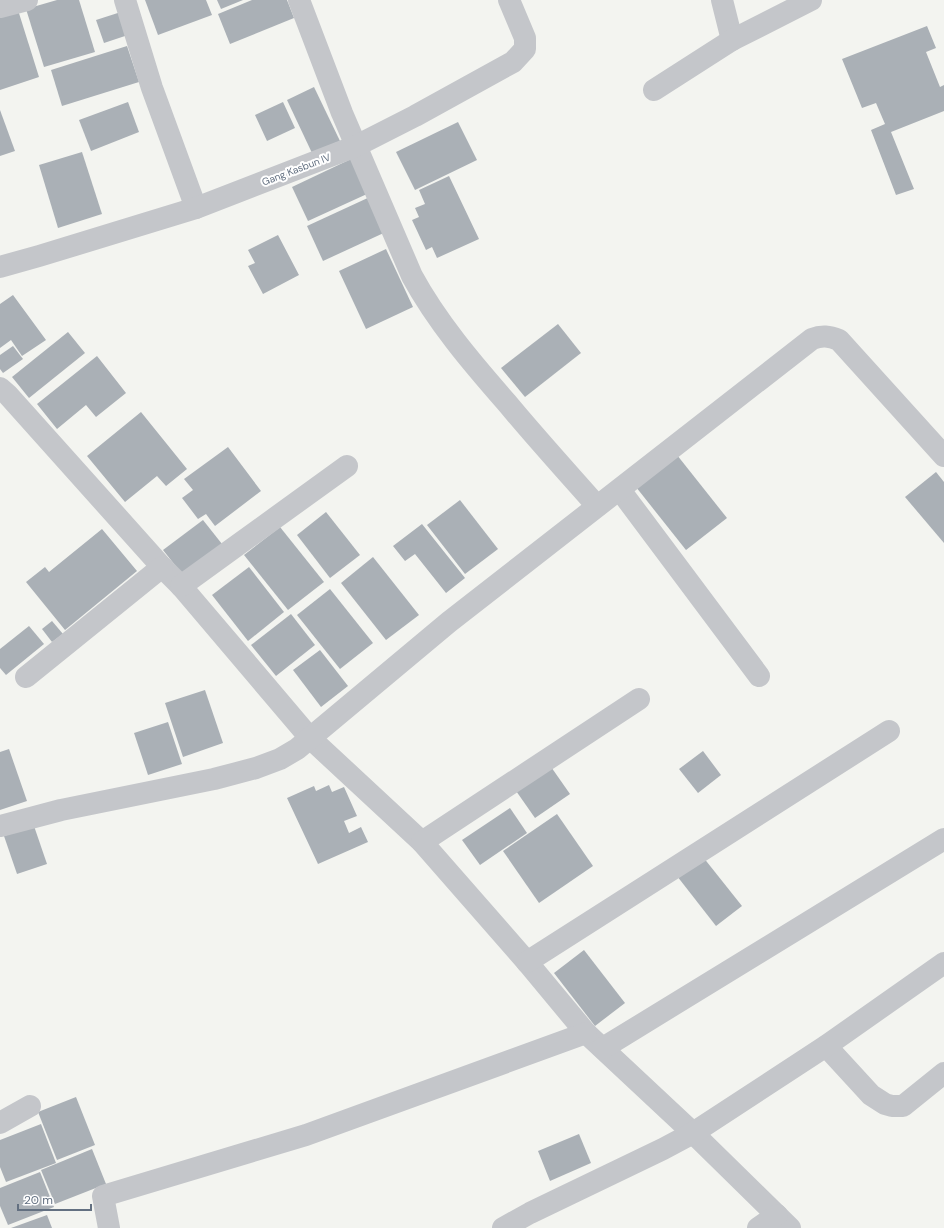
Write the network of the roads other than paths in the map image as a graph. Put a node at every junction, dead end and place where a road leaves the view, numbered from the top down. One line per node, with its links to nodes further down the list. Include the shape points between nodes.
1 (27, 0): 7 (street)
2 (125, 0): 11 (street, via 152,88)
3 (299, 0): 10 (street)
4 (509, 0): 10 (street, Gang Kasbun IV, via 525,38 525,49 513,62)
5 (722, 0): 8 (street)
6 (811, 0): 8 (street)
7 (0, 7)
8 (732, 40): 9 (street)
9 (654, 90)
10 (356, 146): 11 (street, Gang Kasbun IV); 17 (street, via 412,276 436,316 481,374)
11 (196, 208): 12 (street, Gang Kasbun IV)
12 (0, 267)
13 (0, 388): 18 (street)
14 (944, 456): 16 (street, via 845,345 832,337 819,336)
15 (347, 466): 19 (street)
16 (620, 490): 17 (street); 20 (street)
17 (597, 506): 24 (street, via 449,622)
18 (162, 568): 19 (street); 21 (street)
19 (181, 586): 24 (street)
20 (759, 676)
21 (26, 677)
22 (639, 699): 27 (street)
23 (889, 731): 28 (street)
24 (310, 738): 25 (street, via 280,759 256,768 61,810); 27 (street)
25 (0, 826)
26 (944, 839): 32 (street)
27 (422, 842): 28 (street)
28 (527, 962): 30 (street)
29 (944, 963): 31 (street)
30 (586, 1033): 32 (street); 38 (street, via 306,1135 103,1196)
31 (826, 1046): 33 (street, via 871,1095 892,1106 903,1106); 36 (street)
32 (604, 1048): 36 (street)
33 (944, 1073)
34 (30, 1106): 35 (street)
35 (0, 1122)
36 (693, 1133): 37 (street); 39 (street)
37 (783, 1222): 40 (street)
38 (109, 1228)
39 (503, 1228)
40 (758, 1228)

